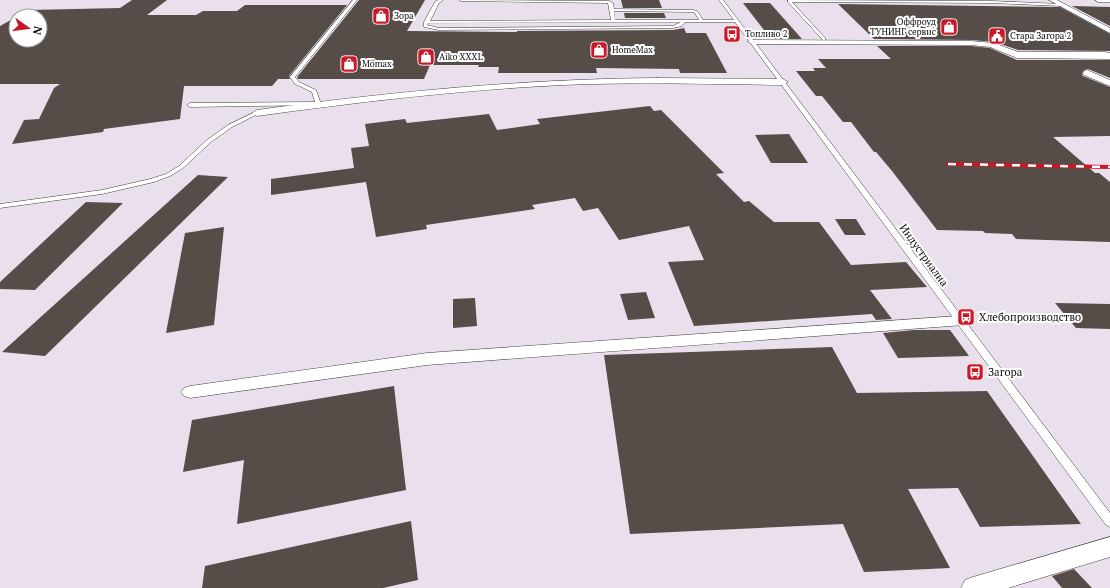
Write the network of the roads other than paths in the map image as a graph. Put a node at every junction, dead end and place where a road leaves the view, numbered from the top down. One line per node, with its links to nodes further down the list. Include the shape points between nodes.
1 (355, 0): 23 (lane, via 292,77 297,83 314,91)
2 (441, 0): 14 (lane, via 437,2)
3 (461, 0): 10 (lane, via 604,1 611,3)
4 (721, 0): 13 (lane, Индустриална)
5 (806, 0): 9 (lane); 17 (lane, via 790,1)
6 (1052, 0): 9 (street)
7 (1098, 0): 8 (street)
8 (1110, 0)
9 (1061, 5): 16 (street)
10 (612, 10): 12 (lane, via 693,11); 15 (lane)
11 (683, 21): 12 (lane); 14 (lane, via 681,25 674,27 439,29 425,26); 15 (lane)
12 (702, 21): 13 (lane)
13 (737, 21): 18 (lane, Индустриална)
14 (426, 22): 15 (lane)
15 (613, 22)
16 (1110, 31)
17 (823, 39)
18 (752, 42): 19 (street, via 971,42 991,45 1017,55); 21 (lane, Индустриална)
19 (1110, 56)
20 (1087, 73): 22 (street)
21 (783, 82): 23 (street, via 597,81 531,84); 27 (lane, Индустриална)
22 (1110, 83)
23 (318, 104): 24 (lane); 25 (street)
24 (190, 105)
25 (257, 113): 26 (lane, via 230,126 181,167 152,181 102,192)
26 (0, 206)
27 (958, 321): 28 (street, via 427,359); 29 (lane, Индустриална)
28 (190, 392)
29 (1110, 522)
30 (1110, 548): 31 (street)
31 (973, 588)

